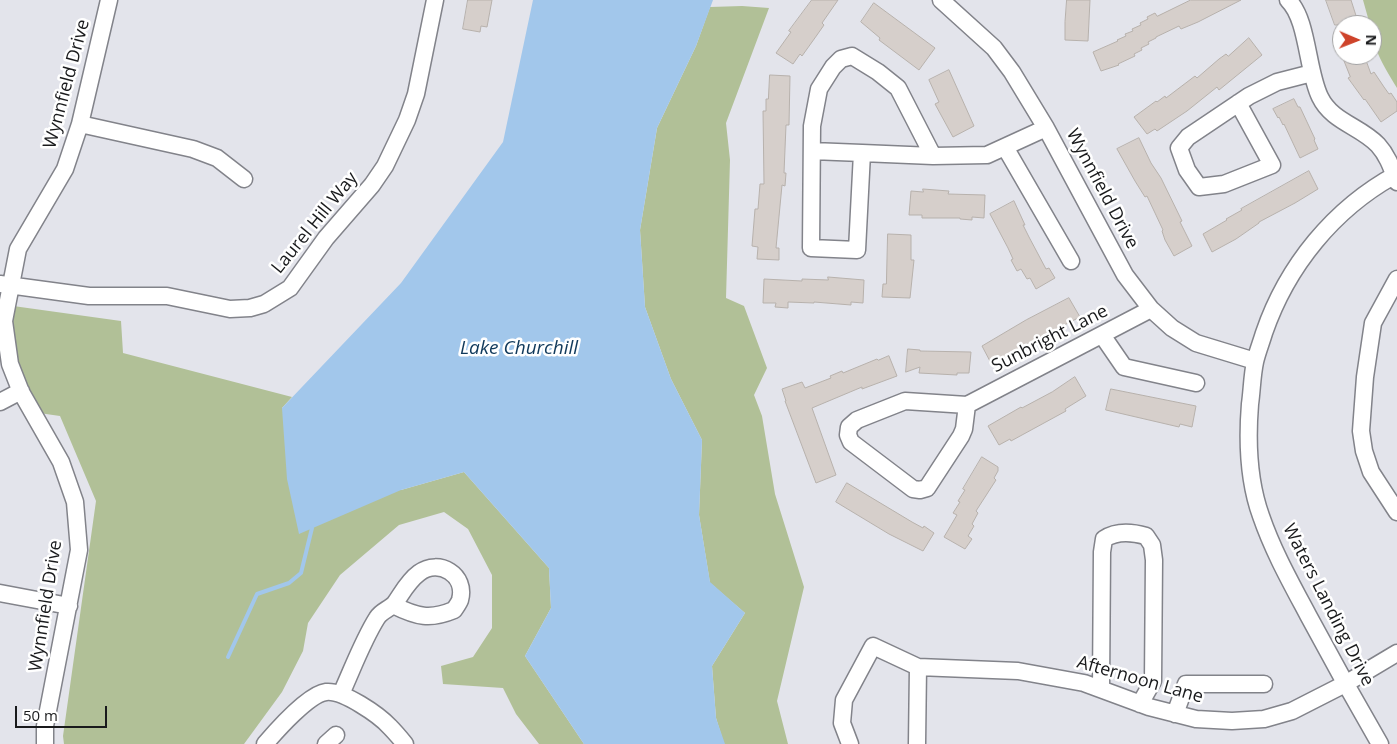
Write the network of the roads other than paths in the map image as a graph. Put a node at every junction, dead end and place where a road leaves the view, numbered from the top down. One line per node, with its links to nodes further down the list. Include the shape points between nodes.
1 (109, 0): 7 (street, Wynnfield Drive)
2 (435, 0): 17 (street, Laurel Hill Way, via 416,94 385,166 290,288 264,304 230,309 167,296 89,296)
3 (941, 0): 8 (street, Wynnfield Drive, via 994,48)
4 (1288, 0): 5 (street, via 1303,31)
5 (1312, 73): 6 (street, via 1277,82); 13 (street, via 1330,112 1377,144)
6 (1238, 102): 6 (street, via 1188,137 1179,148 1187,170 1199,186 1224,184 1272,165)
7 (80, 124): 14 (street, via 193,149 217,158); 17 (street, Wynnfield Drive, via 65,169 18,249)
8 (1046, 128): 9 (street); 18 (street, Wynnfield Drive, via 1125,275)
9 (1005, 147): 12 (street, via 987,156); 15 (street)
10 (812, 152): 11 (street); 11 (street, via 811,248 857,250); 12 (street, via 812,126 819,89 841,59 852,56 898,88)
11 (862, 153): 12 (street)
12 (933, 156)
13 (1396, 177): 20 (street, Waters Landing Drive, via 1364,195 1310,246 1271,315)
14 (244, 179)
15 (1071, 261)
16 (1397, 279): 25 (street, via 1373,323 1361,431 1371,472)
17 (5, 285): 22 (street, Wynnfield Drive, via 4,321 10,364)
18 (1151, 310): 19 (street, Sunbright Lane); 20 (street, Wynnfield Drive, via 1196,343)
19 (1102, 335): 21 (street, via 1124,367); 24 (street, Sunbright Lane)
20 (1255, 361): 32 (street, Waters Landing Drive, via 1248,432 1251,473 1260,515 1280,564)
21 (1196, 383)
22 (21, 390): 23 (street); 28 (street, Wynnfield Drive, via 61,462 75,502 79,550)
23 (0, 402)
24 (967, 405): 24 (street, via 905,401 857,420 849,428 850,442 913,489 927,488 961,436)
25 (1397, 512)
26 (0, 593): 28 (street)
27 (393, 605): 34 (street, via 378,615)
28 (69, 606): 37 (street, Wynnfield Drive, via 45,726)
29 (1397, 653): 32 (street, Afternoon Lane)
30 (918, 667): 33 (street, Afternoon Lane, via 1018,671); 40 (street, Afternoon Lane, via 873,646 844,700 842,723); 41 (street)
31 (1264, 684): 36 (street, via 1186,684)
32 (1345, 684): 36 (street, Afternoon Lane, via 1292,711 1264,719 1196,719); 42 (street, Waters Landing Drive)
33 (1101, 689): 35 (street, Afternoon Lane); 35 (street, via 1104,539 1111,534 1146,536 1152,545 1154,560 1153,681)
34 (341, 694): 38 (street, via 328,691 314,696); 39 (street, via 389,725)
35 (1140, 704): 36 (street, Afternoon Lane)
36 (1176, 714)
37 (45, 744)
38 (266, 744)
39 (406, 744)
40 (850, 744)
41 (917, 744)
42 (1380, 744)

